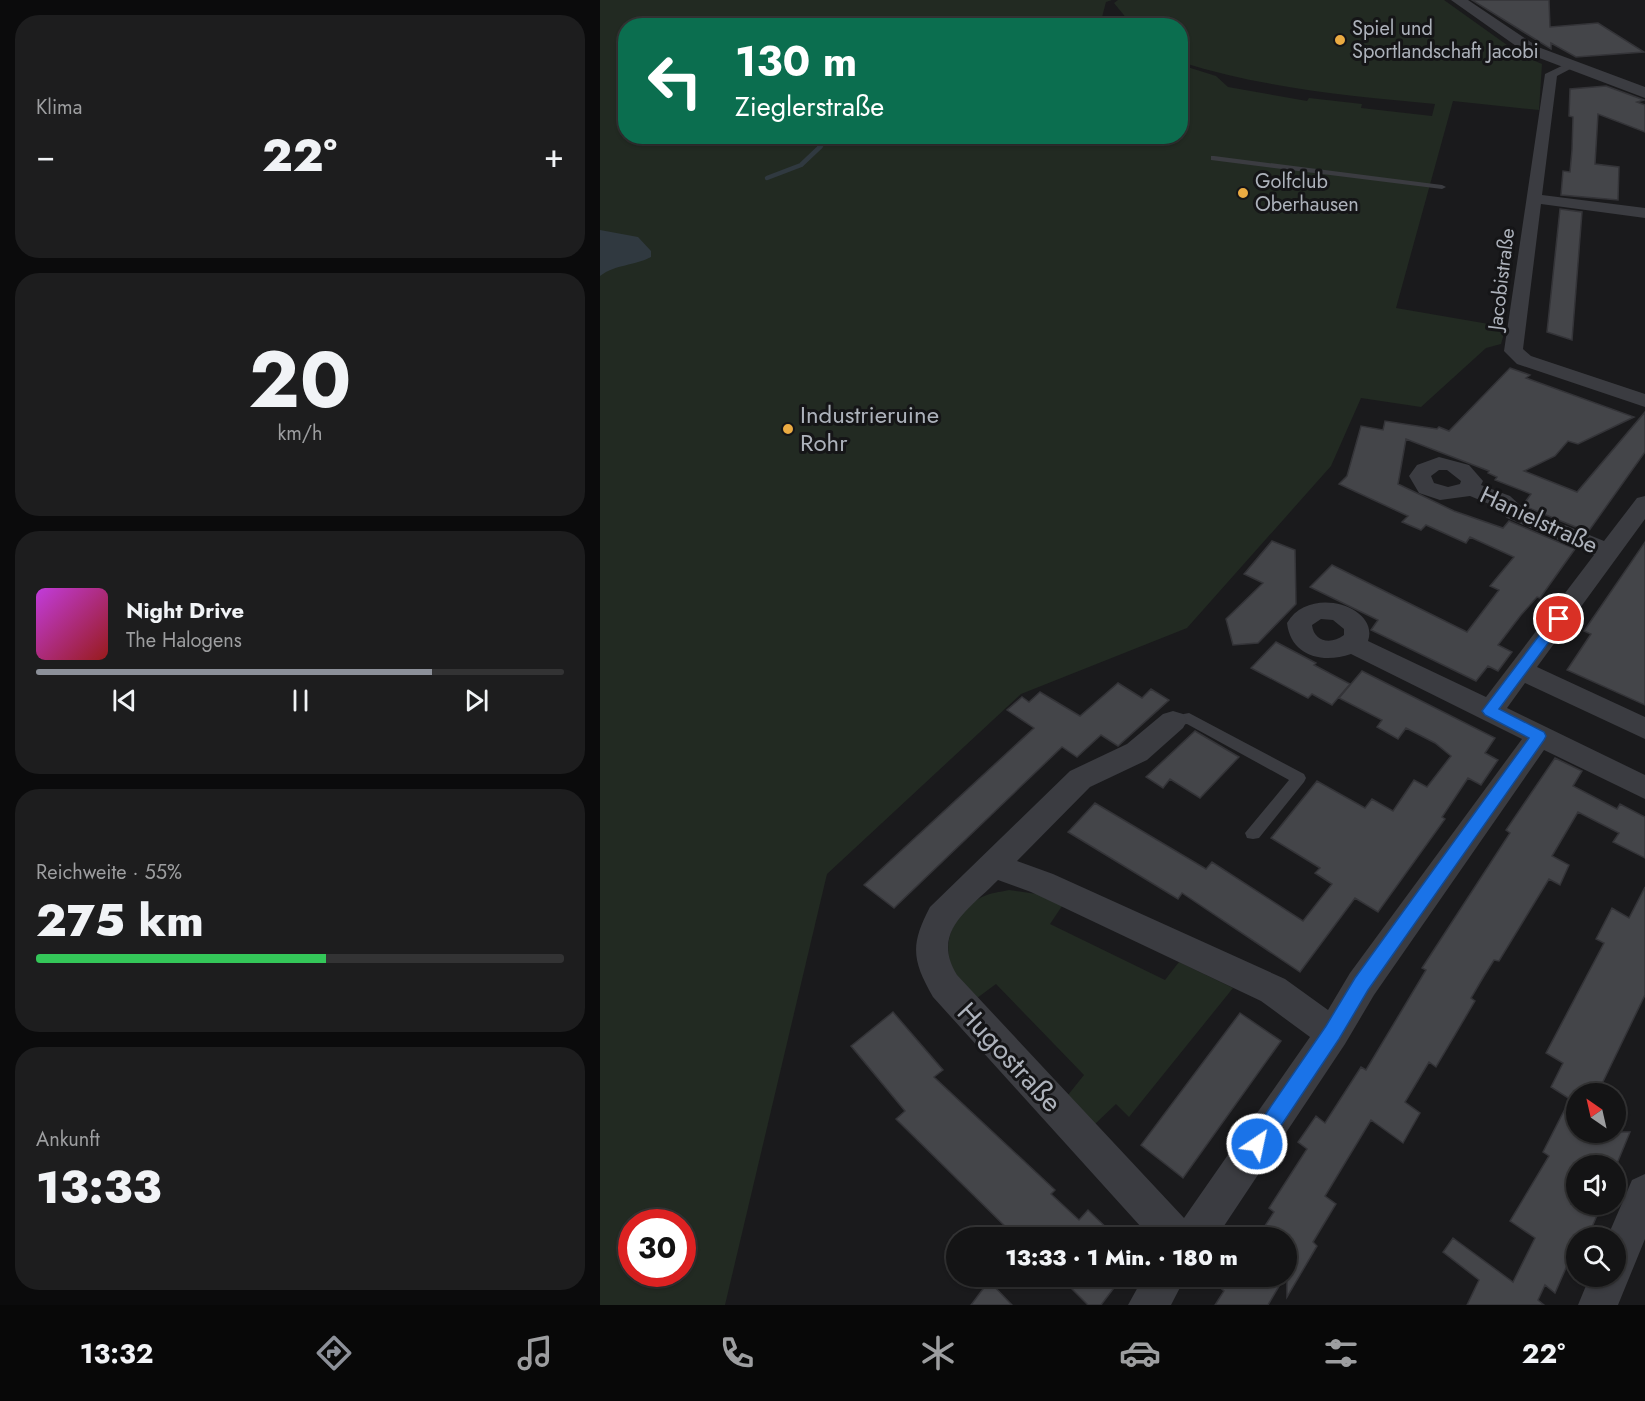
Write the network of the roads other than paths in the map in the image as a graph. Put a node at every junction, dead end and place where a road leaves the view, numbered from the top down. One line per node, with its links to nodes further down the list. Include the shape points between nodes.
1 (1458, 0): 2 (street, via 1528,48)
2 (1570, 66): 3 (street); 6 (street, Jacobistraße, via 1551,74)
3 (1645, 93)
4 (1214, 158): 5 (lane)
5 (1443, 187)
6 (1533, 198): 7 (street, Jacobistraße); 8 (street, Jacobistraße, via 1513,351 1524,360)
7 (1645, 213)
8 (1645, 401)
9 (1469, 488): 11 (street, Hanielstraße, via 1502,501 1515,513)
10 (1645, 503): 11 (street, Hanielstraße)
11 (1609, 552): 13 (street, Hanielstraße)
12 (1352, 644): 14 (street)
13 (1521, 670): 14 (street, Hanielstraße); 16 (street)
14 (1490, 711): 17 (street)
15 (1173, 721): 19 (lane, via 1189,718 1299,778); 20 (street, Hugostraße, via 1137,752 1080,779)
16 (1645, 729)
17 (1539, 736): 18 (street); 21 (street, via 1443,867)
18 (1645, 788)
19 (1253, 833)
20 (994, 865): 21 (street, via 1042,883 1273,990); 23 (street, Hugostraße, via 941,916 932,934 929,954 935,970 945,986)
21 (1333, 1033): 24 (street)
22 (1645, 1192): 25 (street)
23 (1167, 1227)
24 (1201, 1227)
25 (1626, 1239)
26 (1160, 1287): 28 (street)
27 (1605, 1287): 29 (street)
28 (1148, 1305)
29 (1598, 1305)

